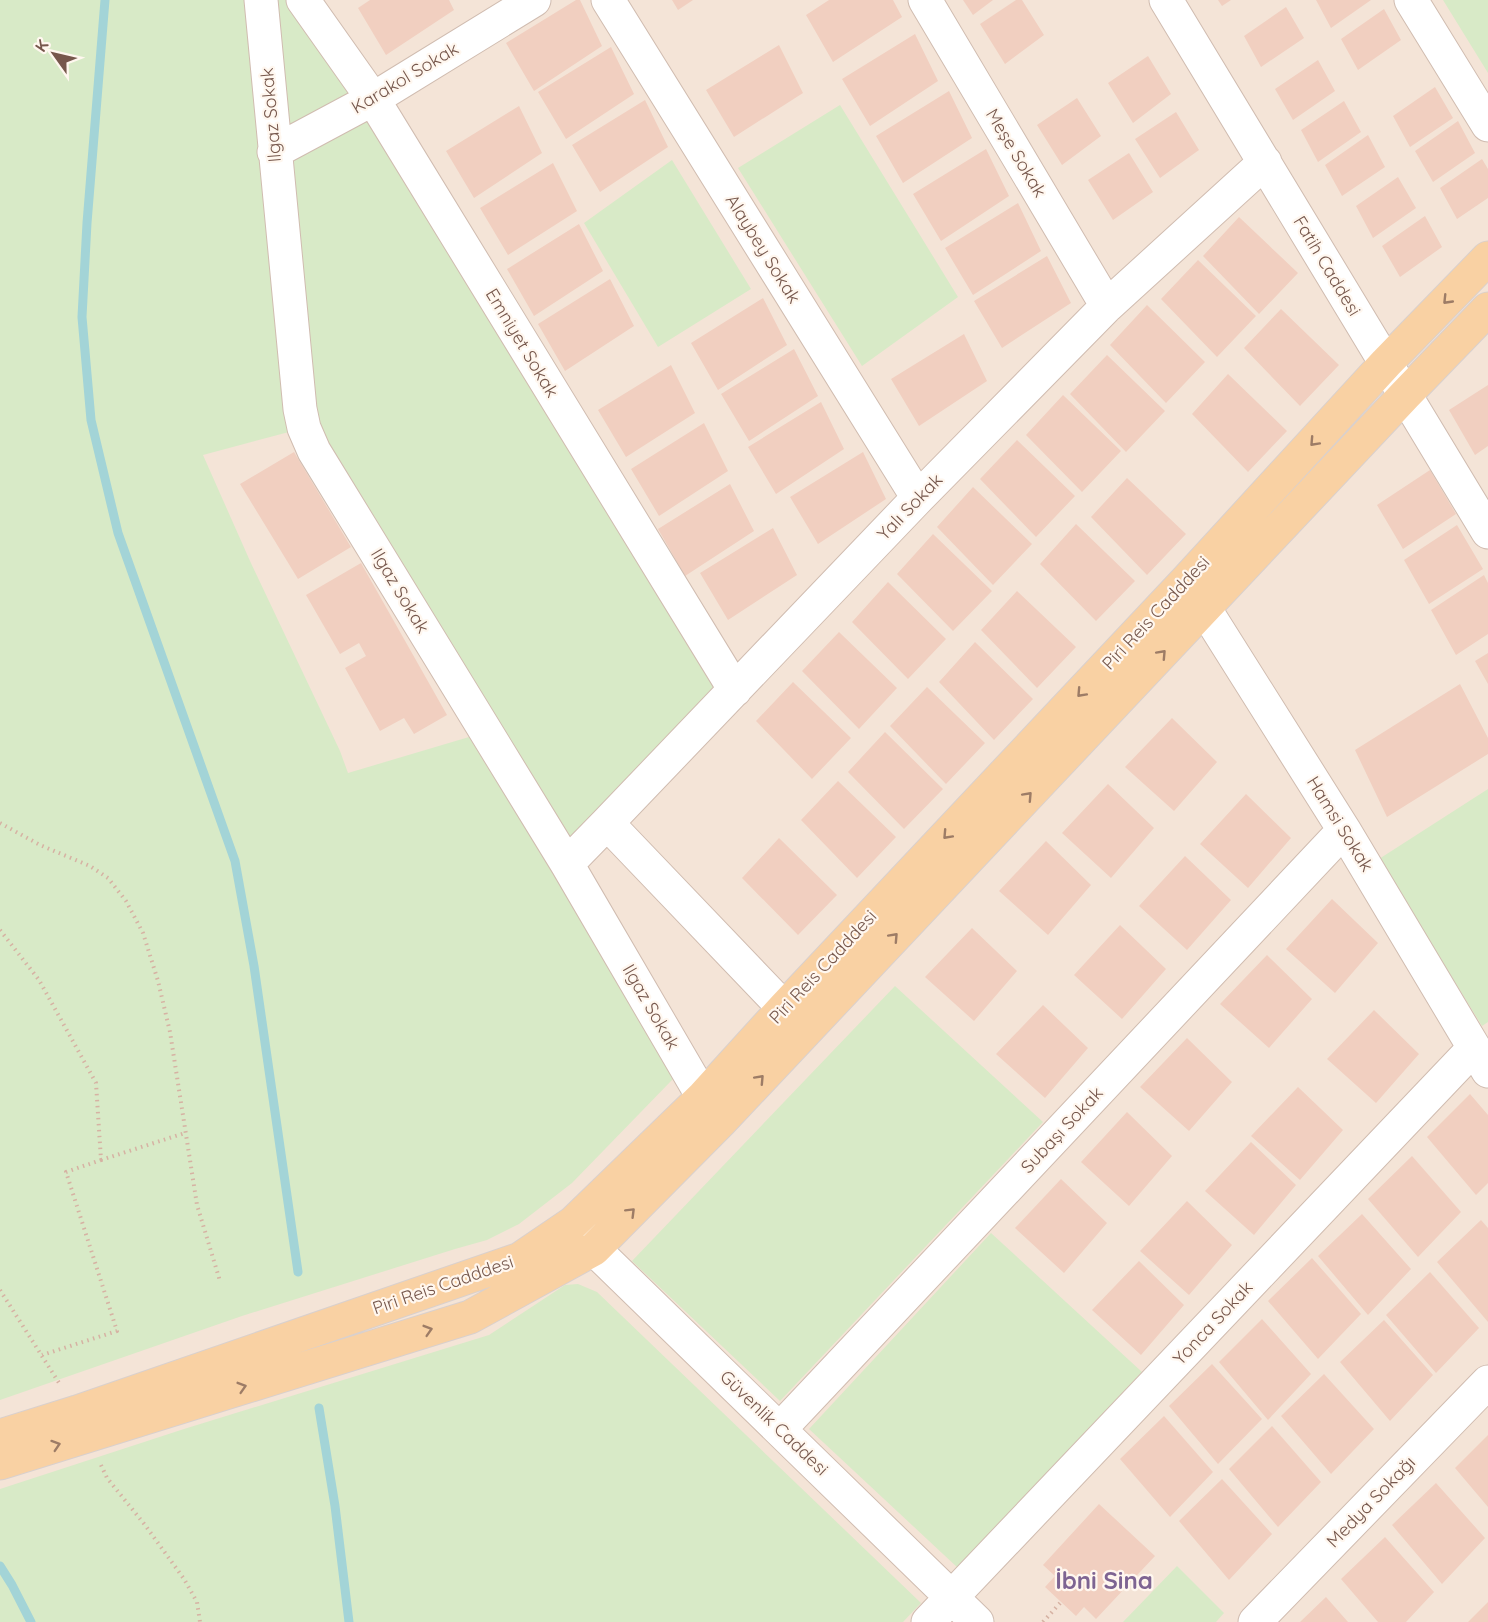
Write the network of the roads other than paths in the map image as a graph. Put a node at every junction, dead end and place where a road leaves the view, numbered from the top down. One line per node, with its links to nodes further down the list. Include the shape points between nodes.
1 (261, 0): 10 (street, Ilgaz Sokak)
2 (303, 0): 8 (street, Emniyet Sokak)
3 (534, 0): 8 (street, Karakol Sokak)
4 (608, 0): 17 (street, Alaybey Sokak)
5 (925, 0): 13 (street, Meşe Sokak)
6 (1166, 0): 11 (street, Fatih Caddesi)
7 (1411, 0): 9 (street)
8 (373, 99): 10 (street, Karakol Sokak); 21 (street, Emniyet Sokak)
9 (1488, 124)
10 (274, 152): 24 (street, Ilgaz Sokak, via 304,428 314,451)
11 (1265, 162): 13 (street, Yalı Sokak); 15 (street, Fatih Caddesi)
12 (1488, 258): 15 (main road, Piri Reis Cadddesi, one-way to 15)
13 (1107, 306): 17 (street, Yalı Sokak)
14 (1488, 309): 16 (main road, Piri Reis Cadddesi)
15 (1386, 363): 16 (street, Fatih Caddesi); 19 (main road, Piri Reis Cadddesi, one-way to 19)
16 (1404, 395): 18 (street, Fatih Caddesi); 20 (main road, Piri Reis Cadddesi)
17 (918, 498): 21 (street, Yalı Sokak)
18 (1488, 532)
19 (1186, 581): 20 (street, Hamsi Sokak); 25 (main road, Piri Reis Cadddesi, one-way to 25)
20 (1205, 608): 23 (street, Hamsi Sokak); 27 (main road, Piri Reis Cadddesi, one-way to 20)
21 (735, 690): 22 (street, Yalı Sokak)
22 (608, 823): 24 (street, Yalı Sokak); 25 (street)
23 (1344, 831): 26 (street, Hamsi Sokak); 32 (street, Subaşı Sokak)
24 (567, 864): 27 (street, Ilgaz Sokak)
25 (784, 1008): 27 (main road, Piri Reis Cadddesi)
26 (1481, 1059): 35 (street, Yonca Sokak)
27 (712, 1109): 28 (main road, Piri Reis Cadddesi); 29 (main road, Piri Reis Cadddesi, one-way to 27)
28 (573, 1223): 29 (street, Güvenlik Caddesi); 31 (main road, Piri Reis Cadddesi, via 520,1259)
29 (594, 1250): 31 (main road, Piri Reis Cadddesi, one-way to 29, via 470,1317); 32 (street, Güvenlik Caddesi)
30 (1488, 1382): 38 (street, Medya Sokağı)
31 (82, 1424): 33 (main road, Piri Reis Cadddesi); 34 (main road, Piri Reis Cadddesi, one-way to 31)
32 (780, 1429): 35 (street, Güvenlik Caddesi)
33 (0, 1436)
34 (0, 1463)
35 (952, 1597): 36 (street, Yonca Sokak); 37 (street, Güvenlik Caddesi)
36 (928, 1622)
37 (977, 1622)
38 (1255, 1622)

